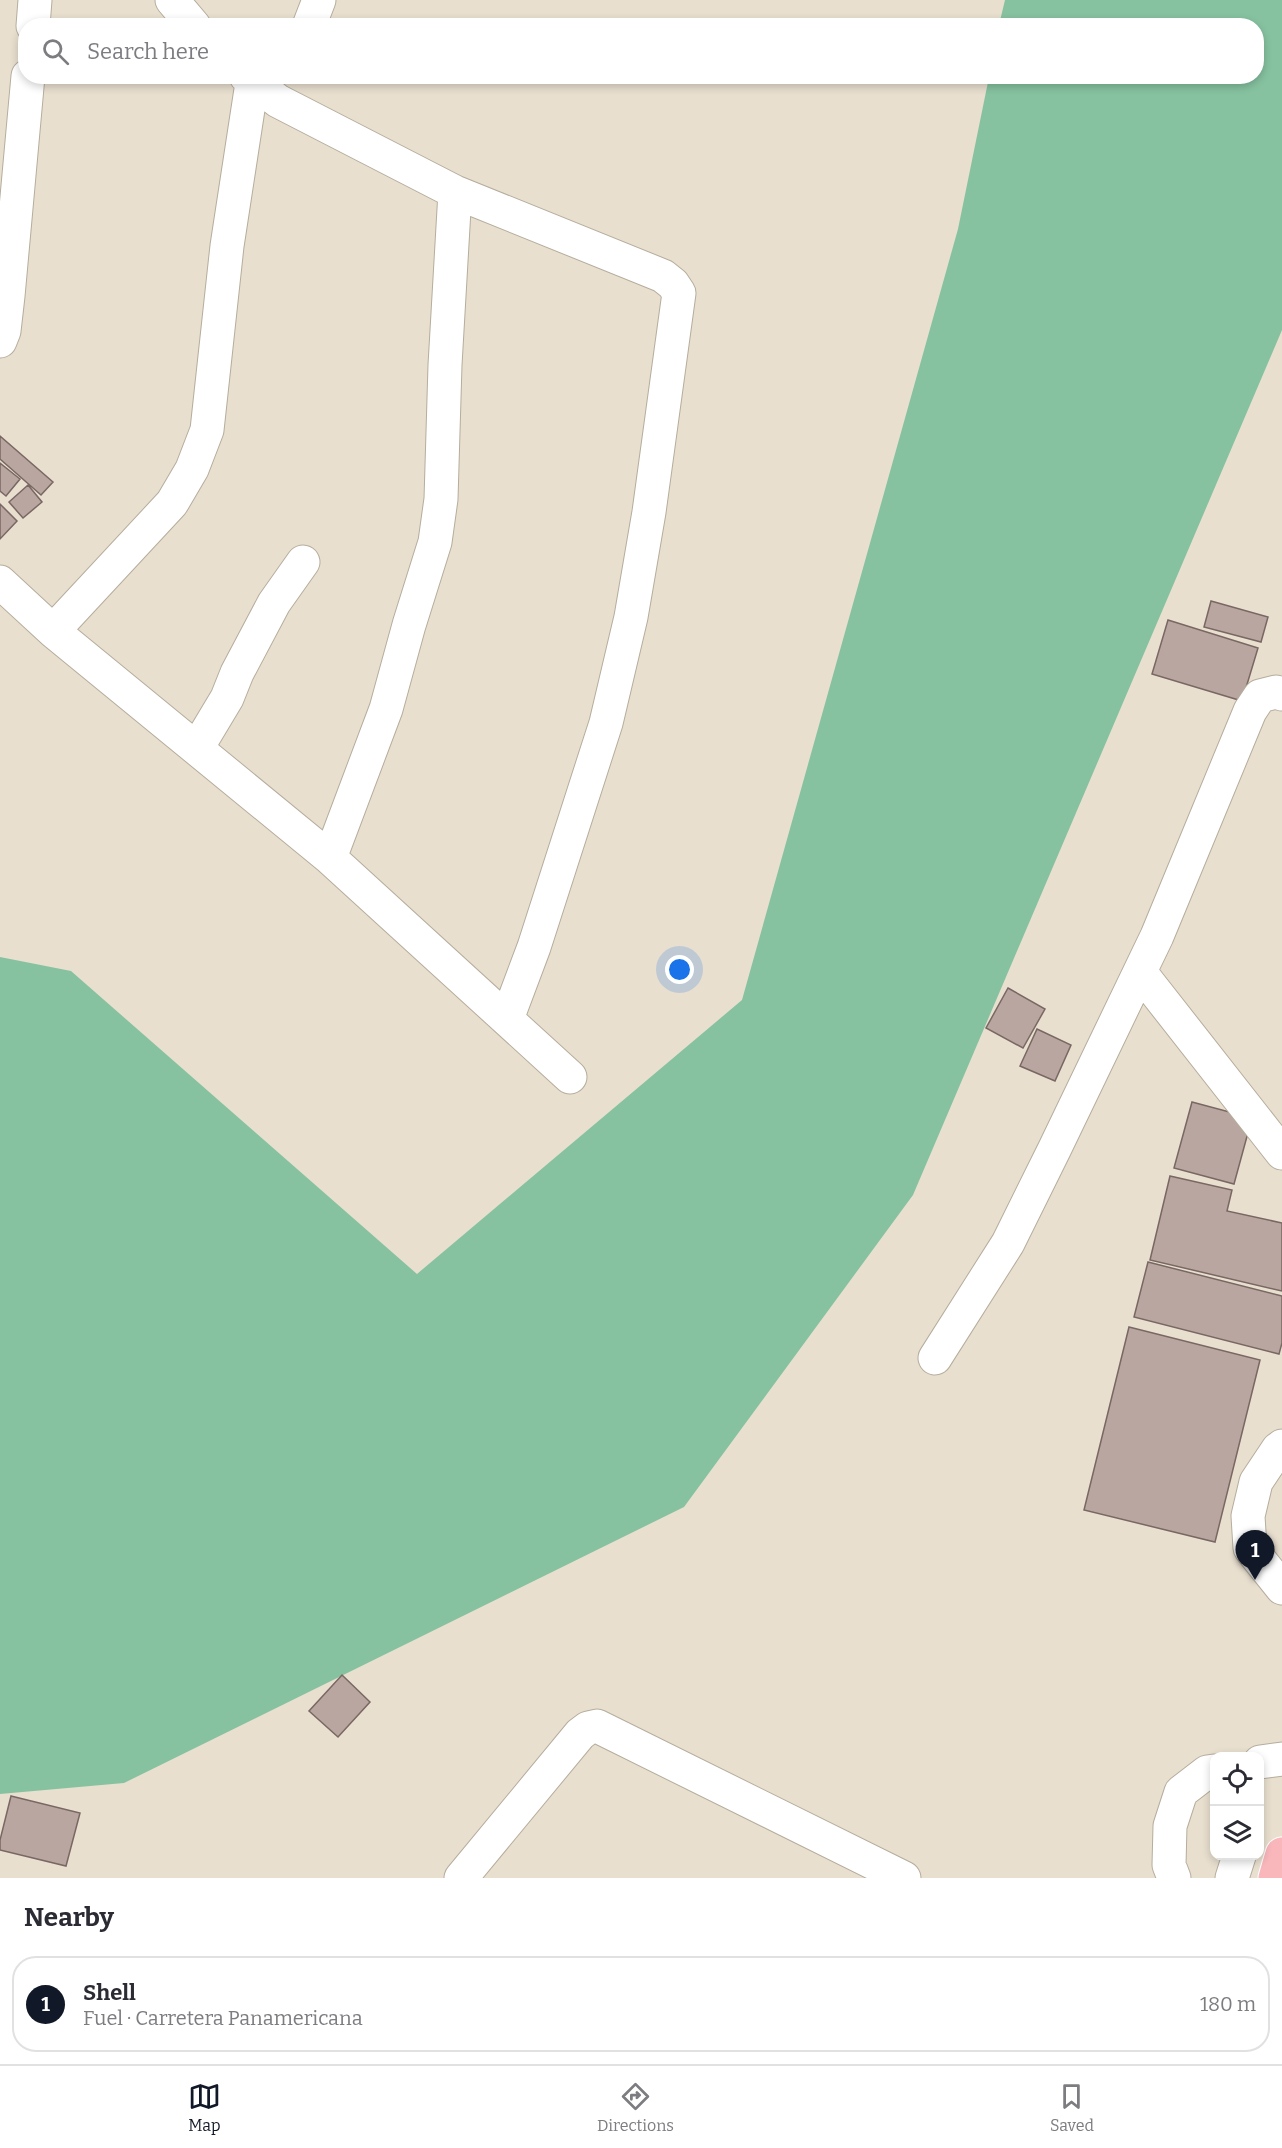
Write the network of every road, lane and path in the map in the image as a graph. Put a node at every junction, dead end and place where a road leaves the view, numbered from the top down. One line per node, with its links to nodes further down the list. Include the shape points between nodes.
1 (35, 0): 4 (street)
2 (172, 0): 5 (street)
3 (319, 0): 6 (street)
4 (34, 18)
5 (188, 18)
6 (312, 18)
7 (27, 84): 10 (street, via 8,296)
8 (266, 84): 9 (street); 13 (street, via 227,246 207,430 192,469 172,503)
9 (455, 192): 16 (street, via 441,499 435,542 386,709); 18 (street, via 663,276 679,293 649,512 631,617 606,723)
10 (0, 341)
11 (303, 562): 15 (street, via 274,603 227,698)
12 (0, 582): 13 (street)
13 (53, 631): 15 (street)
14 (1282, 694): 17 (street, via 1260,696 1250,711)
15 (197, 748): 16 (street)
16 (330, 858): 18 (street)
17 (1140, 972): 20 (street); 21 (street, via 1008,1243)
18 (507, 1019): 19 (street)
19 (570, 1077)
20 (1282, 1153)
21 (934, 1358)
22 (1282, 1446): 23 (street, via 1256,1482 1248,1516 1250,1548)
23 (1282, 1588)
24 (1210, 1772): 29 (street, via 1181,1792 1170,1826 1169,1864)
25 (1282, 1854): 31 (highway)
26 (1238, 1860): 30 (street)
27 (461, 1878): 28 (street, via 580,1734 597,1726)
28 (904, 1878)
29 (1174, 1878)
30 (1233, 1878)
31 (1275, 1878)

